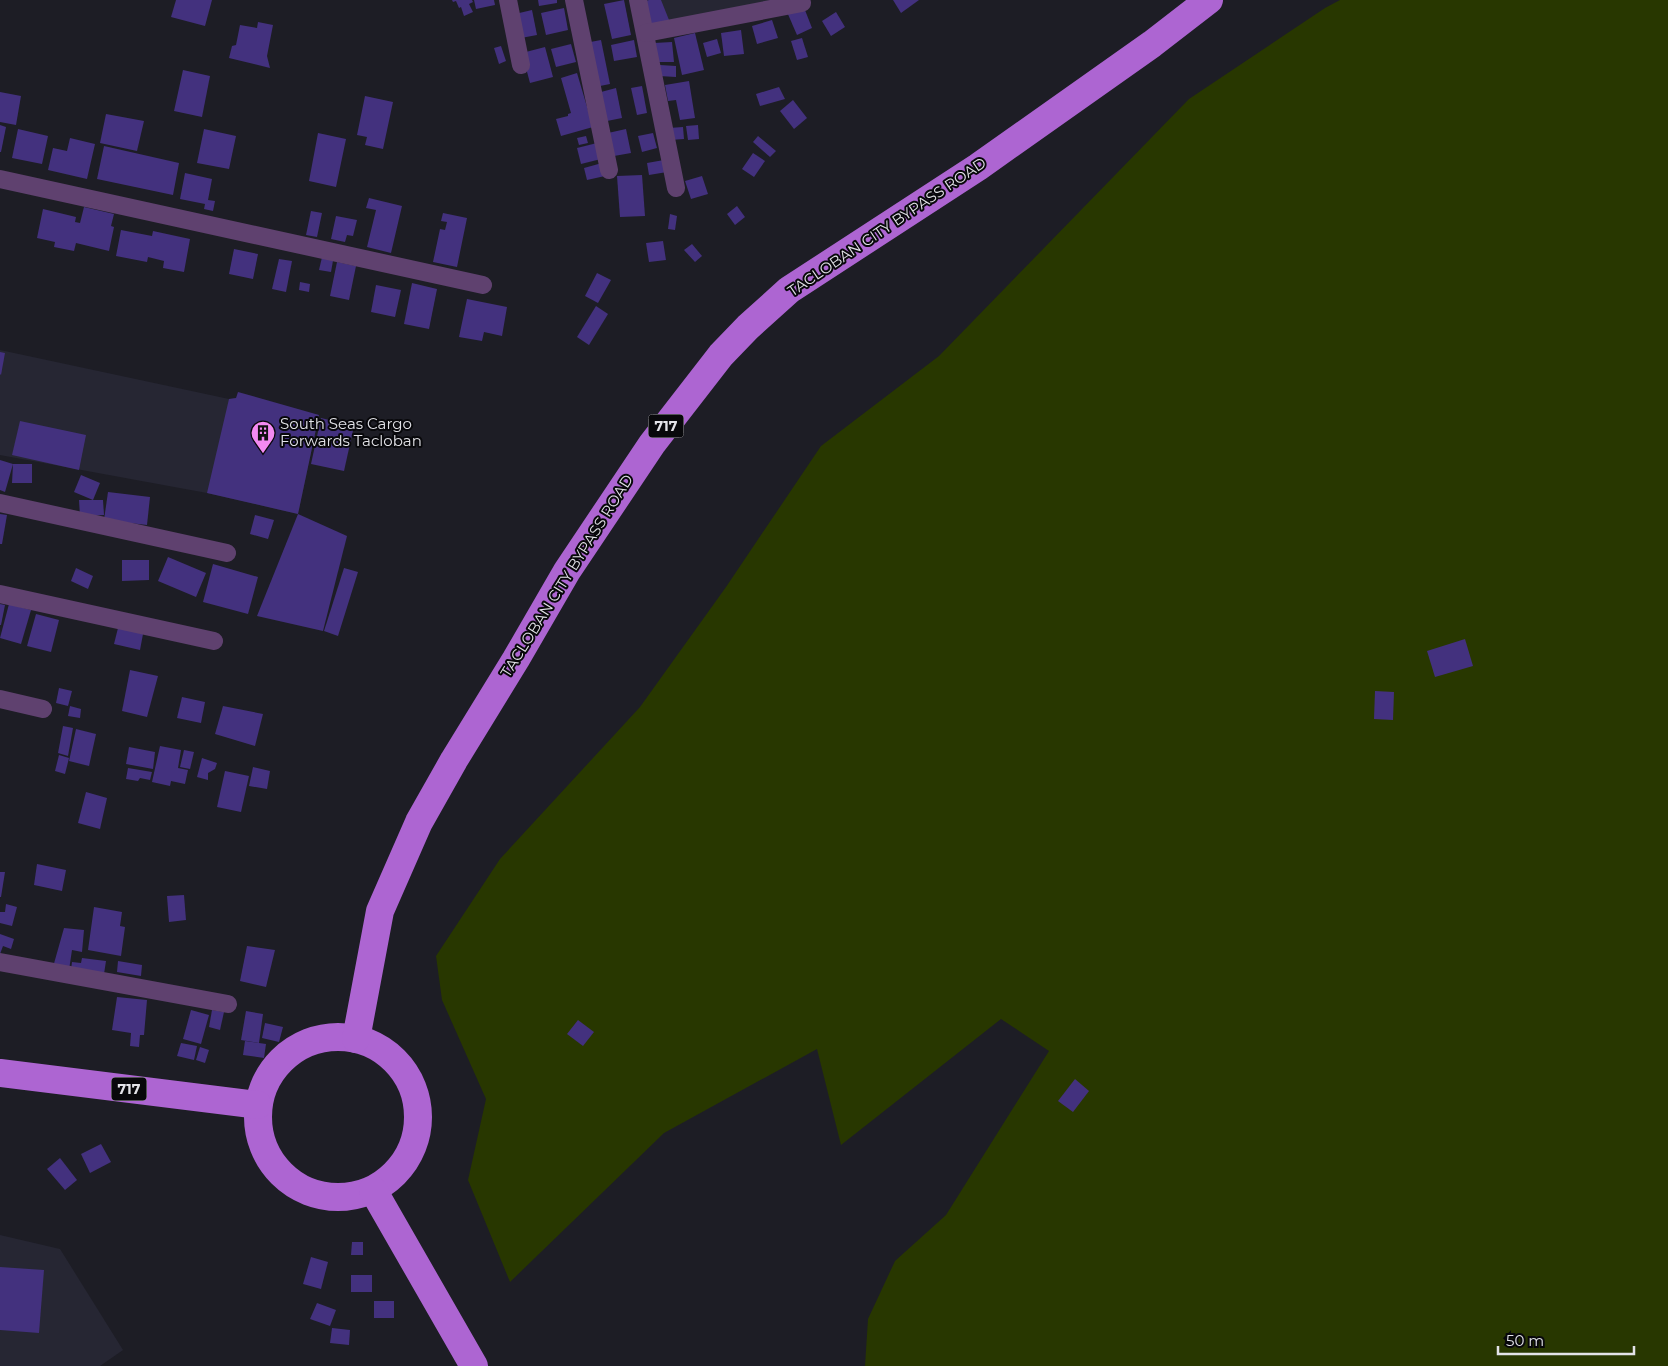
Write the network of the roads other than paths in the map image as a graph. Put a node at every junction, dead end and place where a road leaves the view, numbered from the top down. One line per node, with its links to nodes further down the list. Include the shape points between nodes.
1 (508, 0): 7 (street)
2 (574, 0): 8 (street)
3 (638, 0): 6 (street)
4 (1209, 0): 20 (highway, TACLOBAN CITY BYPASS ROAD / 717, via 978,167 789,290 721,355 652,444 572,563 419,822 380,911)
5 (802, 3): 6 (street)
6 (646, 33): 10 (street)
7 (521, 64)
8 (609, 170)
9 (0, 179): 11 (street)
10 (676, 188)
11 (483, 285)
12 (0, 503): 13 (street)
13 (227, 553)
14 (0, 594): 15 (street)
15 (214, 641)
16 (0, 699): 17 (street)
17 (43, 709)
18 (0, 962): 19 (street)
19 (228, 1004)
20 (356, 1039): 22 (highway, via 330,1037 304,1044 282,1059 267,1080); 23 (highway, via 379,1048 398,1064 411,1085 418,1109 417,1133 408,1156 393,1176)
21 (0, 1073): 22 (highway, 717)
22 (258, 1105): 23 (highway, via 259,1134 271,1161 290,1182 316,1195 345,1197)
23 (373, 1190): 24 (highway)
24 (474, 1366)

